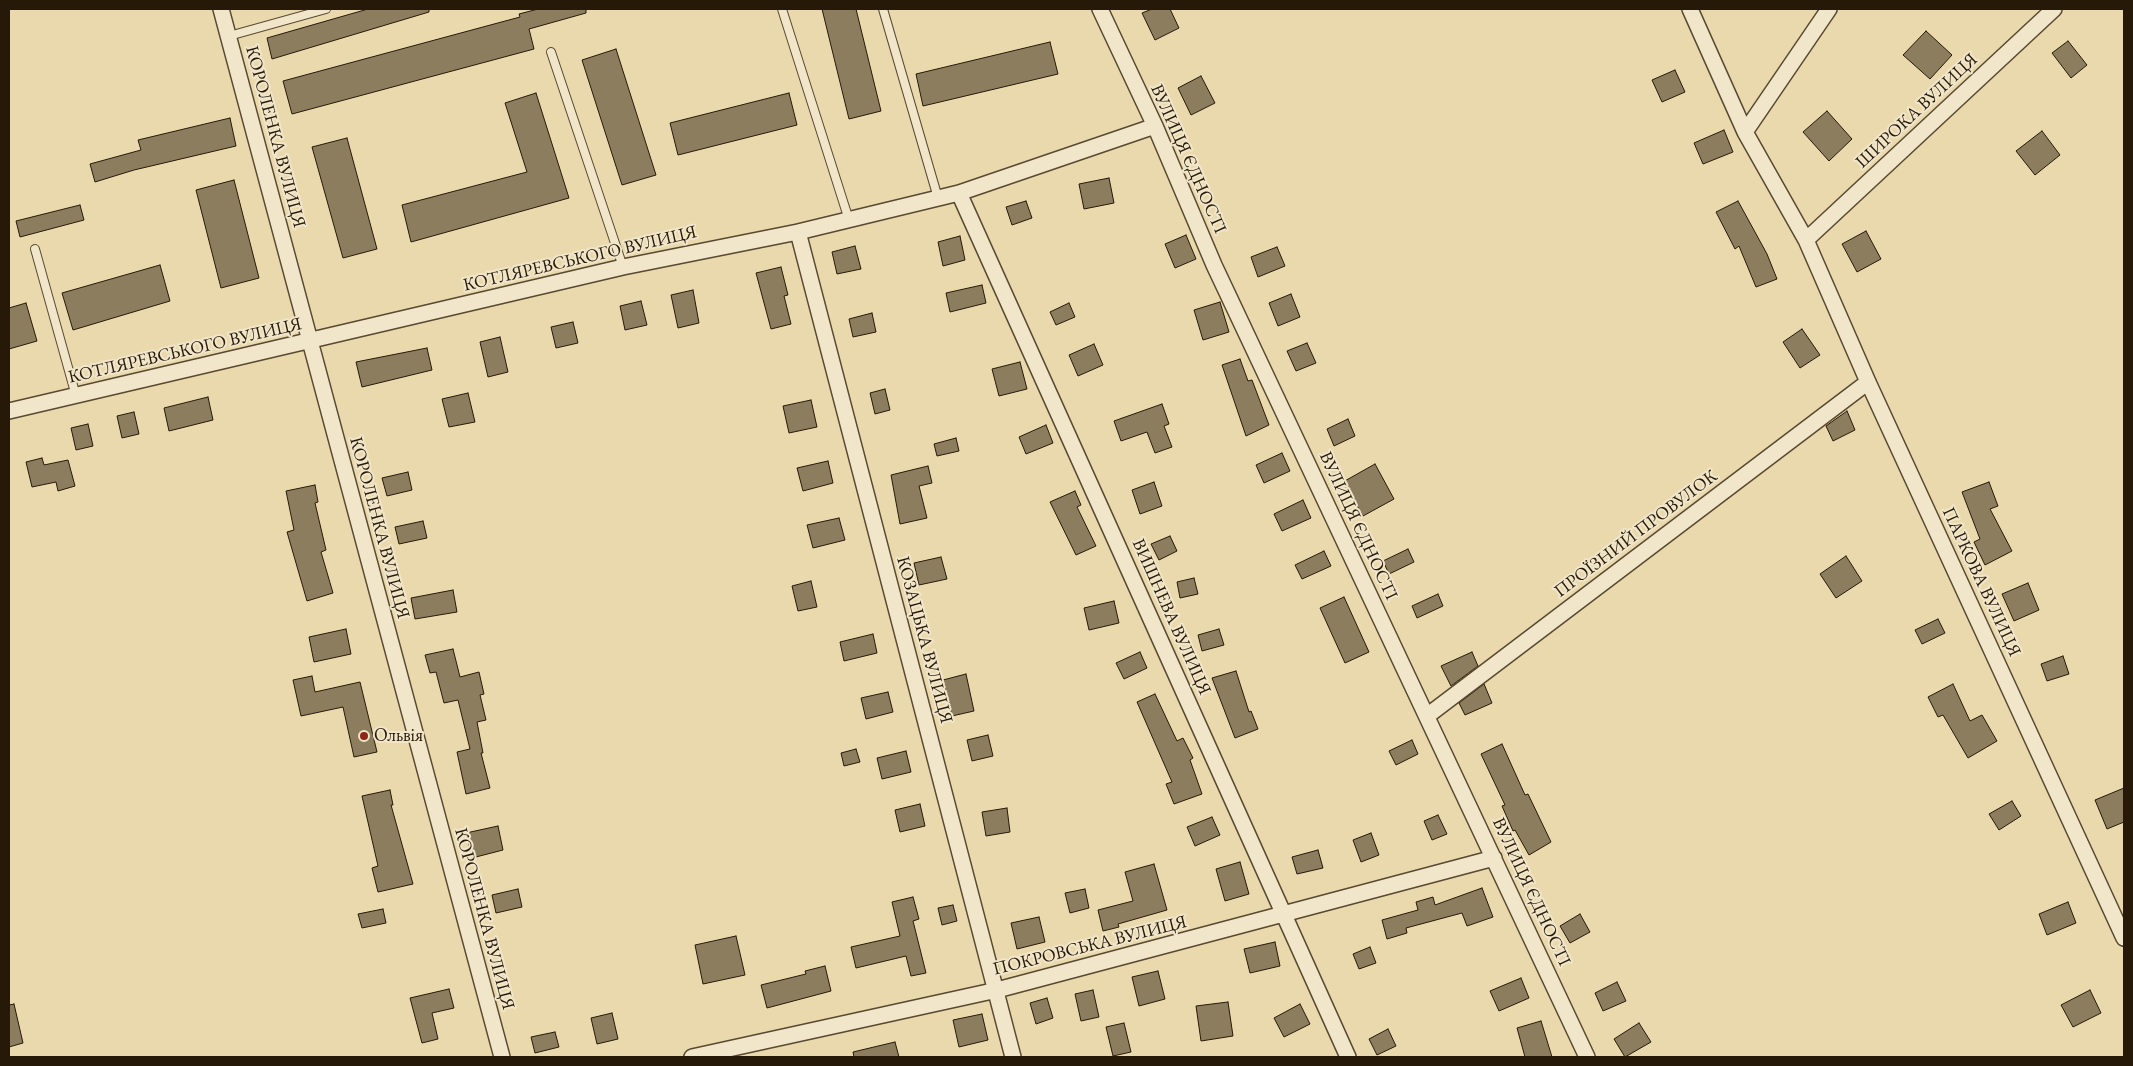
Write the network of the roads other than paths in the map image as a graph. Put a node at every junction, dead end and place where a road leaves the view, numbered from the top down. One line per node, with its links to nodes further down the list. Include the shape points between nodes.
1 (221, 9): 9 (street, КОРОЛЕНКА ВУЛИЦЯ)
2 (326, 9): 9 (lane)
3 (782, 9): 15 (lane)
4 (882, 9): 14 (lane)
5 (1100, 9): 11 (street, ВУЛИЦЯ ЄДНОСТІ)
6 (1690, 9): 12 (street, ПАРКОВА ВУЛИЦЯ)
7 (1829, 9): 12 (street)
8 (2054, 9): 17 (street, ШИРОКА ВУЛИЦЯ)
9 (229, 36): 20 (street, КОРОЛЕНКА ВУЛИЦЯ)
10 (551, 52): 19 (lane)
11 (1154, 126): 13 (street, КОТЛЯРЕВСЬКОГО ВУЛИЦЯ); 24 (street, ВУЛИЦЯ ЄДНОСТІ, via 1214,265)
12 (1745, 132): 17 (street, ПАРКОВА ВУЛИЦЯ)
13 (959, 193): 14 (street, КОТЛЯРЕВСЬКОГО ВУЛИЦЯ); 26 (street, ВИШНЕВА ВУЛИЦЯ)
14 (938, 198): 15 (street, КОТЛЯРЕВСЬКОГО ВУЛИЦЯ)
15 (849, 220): 16 (street, КОТЛЯРЕВСЬКОГО ВУЛИЦЯ)
16 (798, 232): 19 (street, КОТЛЯРЕВСЬКОГО ВУЛИЦЯ); 28 (street, КОЗАЦЬКА ВУЛИЦЯ)
17 (1806, 240): 21 (street, ПАРКОВА ВУЛИЦЯ)
18 (35, 249): 22 (lane)
19 (623, 267): 20 (street, КОТЛЯРЕВСЬКОГО ВУЛИЦЯ)
20 (309, 341): 22 (street, КОТЛЯРЕВСЬКОГО ВУЛИЦЯ); 29 (street, КОРОЛЕНКА ВУЛИЦЯ)
21 (1868, 382): 24 (street, ПРОЇЗНИЙ ПРОВУЛОК); 27 (street, ПАРКОВА ВУЛИЦЯ)
22 (76, 397): 23 (street, КОТЛЯРЕВСЬКОГО ВУЛИЦЯ)
23 (9, 411)
24 (1428, 716): 25 (street, ВУЛИЦЯ ЄДНОСТІ)
25 (1494, 858): 26 (street, ПОКРОВСЬКА ВУЛИЦЯ); 33 (street, ВУЛИЦЯ ЄДНОСТІ)
26 (1285, 915): 28 (street, ПОКРОВСЬКА ВУЛИЦЯ); 32 (street, ВИШНЕВА ВУЛИЦЯ)
27 (2124, 938)
28 (997, 990): 30 (street, ПОКРОВСЬКА ВУЛИЦЯ); 31 (street, КОЗАЦЬКА ВУЛИЦЯ)
29 (502, 1057)
30 (692, 1057)
31 (1014, 1057)
32 (1348, 1057)
33 (1587, 1057)

